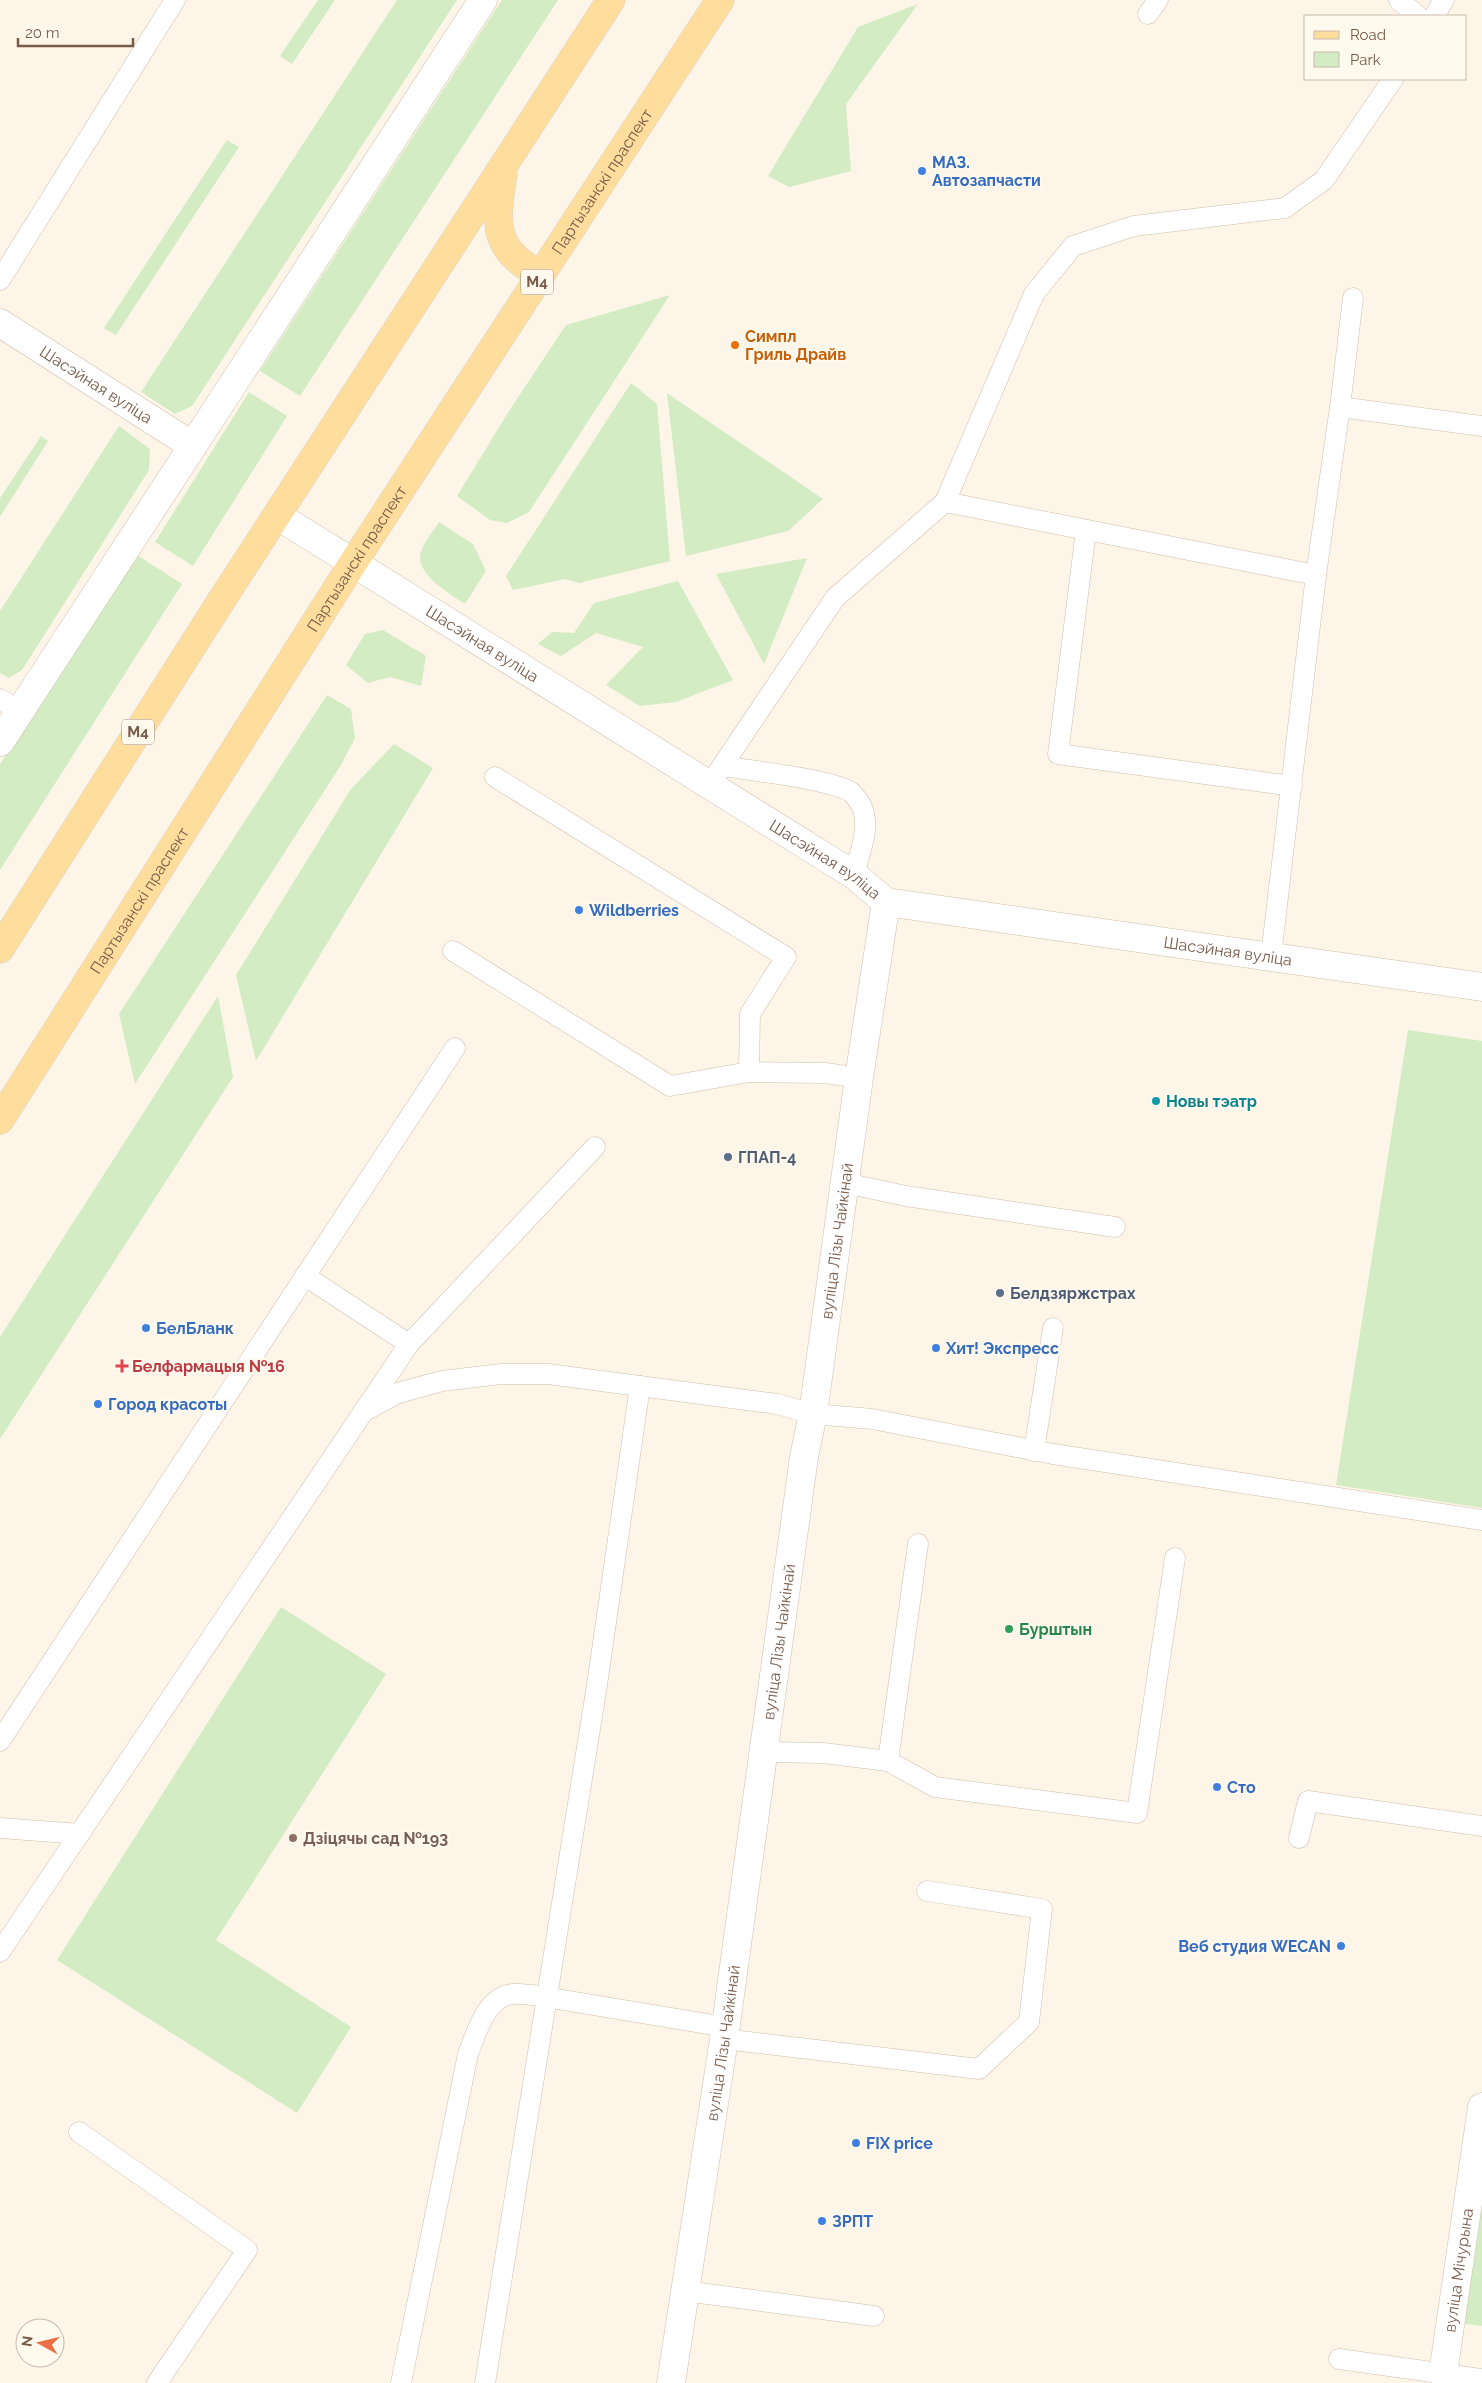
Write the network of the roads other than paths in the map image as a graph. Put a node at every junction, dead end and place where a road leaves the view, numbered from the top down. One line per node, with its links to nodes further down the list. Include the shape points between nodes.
1 (175, 0): 12 (lane)
2 (483, 0): 17 (street)
3 (611, 0): 10 (main road, М4)
4 (720, 0): 11 (main road, Партызанскі праспект / М4)
5 (1399, 0): 7 (lane)
6 (1444, 0): 8 (lane)
7 (1417, 15)
8 (1435, 15)
9 (1392, 80): 18 (lane, via 1324,180 1285,208 1134,226 1073,246 1034,294)
10 (505, 164): 11 (main road, via 496,213 498,232 509,251 524,266); 19 (main road, М4)
11 (541, 275): 21 (main road, Партызанскі праспект / М4)
12 (0, 280)
13 (1353, 298): 15 (lane)
14 (0, 323): 17 (street, Шасэйная вуліца)
15 (1340, 407): 16 (lane); 22 (lane)
16 (1482, 426)
17 (193, 446): 23 (street)
18 (945, 502): 20 (lane); 25 (lane, via 835,598)
19 (278, 516): 21 (street, Шасэйная вуліца); 30 (main road, М4)
20 (1086, 530): 22 (lane); 27 (lane, via 1058,754)
21 (353, 563): 25 (street, Шасэйная вуліца); 37 (main road, Партызанскі праспект / М4)
22 (1316, 575): 27 (lane)
23 (10, 706): 24 (street)
24 (0, 742)
25 (717, 775): 28 (street, Шасэйная вуліца); 28 (lane, via 834,785 852,793 862,808 864,824 864,839)
26 (495, 777): 35 (lane, via 786,957 750,1014)
27 (1292, 786): 32 (lane)
28 (854, 875): 29 (street, Шасэйная вуліца)
29 (886, 902): 32 (street, Шасэйная вуліца); 36 (street, вуліца Лізы Чайкінай)
30 (0, 949)
31 (454, 950): 35 (lane, via 670,1086)
32 (1271, 956): 33 (street, Шасэйная вуліца)
33 (1482, 987)
34 (455, 1048): 41 (lane)
35 (749, 1072): 36 (lane, via 825,1072)
36 (859, 1078): 39 (street, вуліца Лізы Чайкінай)
37 (0, 1120)
38 (595, 1147): 43 (lane)
39 (845, 1182): 40 (lane, via 906,1196); 46 (street, вуліца Лізы Чайкінай)
40 (1115, 1227)
41 (305, 1276): 43 (lane); 51 (lane)
42 (1053, 1328): 47 (lane)
43 (409, 1344): 45 (lane)
44 (640, 1386): 45 (lane, via 548,1374 501,1374 442,1381 398,1393); 46 (lane, via 777,1404); 60 (lane)
45 (363, 1412): 56 (lane)
46 (813, 1414): 47 (lane, via 872,1419); 52 (street, вуліца Лізы Чайкінай, via 804,1457)
47 (1034, 1451): 48 (lane)
48 (1482, 1520)
49 (918, 1544): 53 (lane)
50 (1175, 1558): 53 (lane, via 1137,1812 935,1787)
51 (0, 1741)
52 (765, 1752): 53 (lane, via 823,1753); 61 (street, вуліца Лізы Чайкінай)
53 (888, 1761)
54 (1482, 1826): 57 (lane, via 1308,1801)
55 (0, 1828): 56 (lane)
56 (80, 1834): 59 (lane)
57 (1299, 1838)
58 (927, 1891): 61 (lane, via 1042,1909 1029,2022 979,2069)
59 (0, 1952)
60 (548, 1998): 61 (lane, via 687,2019); 70 (lane, via 511,1994 498,2001 484,2014 468,2054); 71 (lane)
61 (725, 2033): 64 (street, вуліца Лізы Чайкінай)
62 (1482, 2107): 67 (street, вуліца Мічурына)
63 (79, 2132): 69 (lane, via 247,2250)
64 (685, 2291): 65 (lane); 72 (street, вуліца Лізы Чайкінай)
65 (874, 2316)
66 (1339, 2359): 67 (lane)
67 (1442, 2378): 68 (lane)
68 (1482, 2379)
69 (157, 2383)
70 (401, 2383)
71 (485, 2383)
72 (671, 2383)

